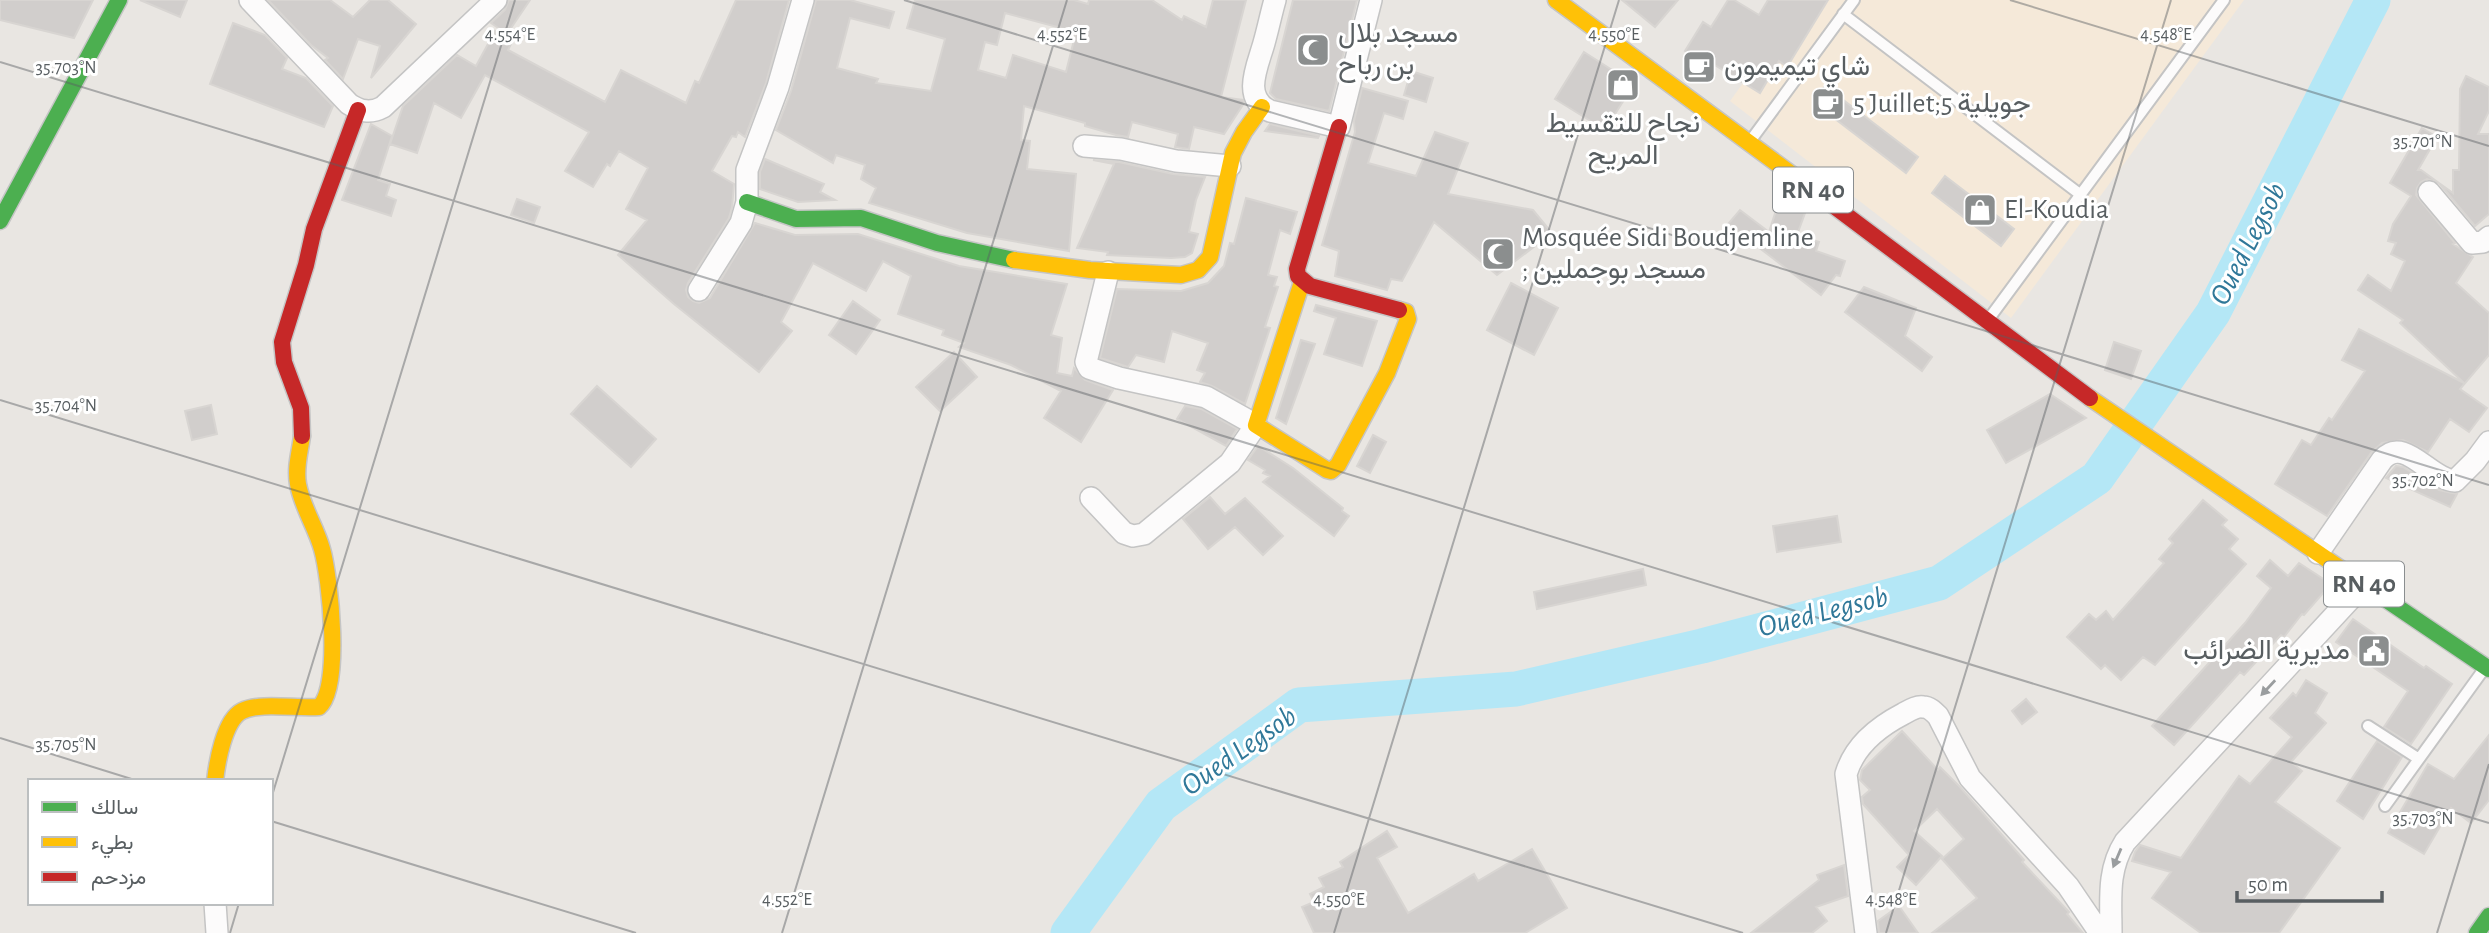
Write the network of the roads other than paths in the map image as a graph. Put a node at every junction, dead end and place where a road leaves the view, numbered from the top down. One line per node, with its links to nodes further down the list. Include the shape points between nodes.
1 (119, 0): 20 (street)
2 (250, 0): 12 (street)
3 (496, 0): 12 (street, via 383,107)
4 (803, 0): 19 (street, via 747,170)
5 (1275, 0): 11 (street, via 1254,74 1255,99)
6 (1371, 0): 13 (street)
7 (1556, 0): 14 (street, RN 40)
8 (1854, 0): 10 (lane)
9 (2224, 0): 18 (lane)
10 (1843, 15): 14 (lane); 18 (lane)
11 (1262, 107): 13 (street); 16 (street, via 1238,142)
12 (358, 110): 34 (street, via 314,229 281,355 303,419 296,471 299,489 322,547 329,586 330,684 319,707 251,710 237,716 227,731)
13 (1339, 127): 23 (street, via 1297,269)
14 (1749, 142): 25 (street, RN 40)
15 (1084, 146): 16 (street)
16 (1230, 166): 22 (street, via 1207,264 1184,275)
17 (2429, 192): 21 (street, via 2472,243)
18 (2081, 195): 25 (lane)
19 (747, 201): 22 (street, via 790,218 859,217 989,257); 24 (street, via 741,223)
20 (0, 221)
21 (2489, 237)
22 (1108, 272): 26 (street, via 1086,362 1089,368 1206,397)
23 (1302, 282): 26 (street); 26 (street, via 1406,312 1408,324 1335,469 1327,470)
24 (699, 290)
25 (1987, 322): 29 (street, RN 40, via 2067,383)
26 (1256, 425): 28 (street, via 1230,463 1144,534 1124,533)
27 (2489, 442): 29 (street, via 2455,481 2441,479 2406,453 2390,452)
28 (1091, 498)
29 (2318, 553): 30 (street, RN 40)
30 (2364, 584): 31 (street, RN 40); 41 (street, one-way to 41, via 2125,842 2110,880)
31 (2488, 668): 33 (lane)
32 (2368, 726): 33 (lane)
33 (2419, 759): 35 (lane)
34 (215, 779)
35 (2385, 806)
36 (215, 905): 38 (street)
37 (2489, 916): 42 (street)
38 (217, 933)
39 (1866, 933): 40 (street, via 1846,774 1871,735 1921,707 1937,716 1970,778 2068,886)
40 (2100, 933)
41 (2111, 933)
42 (2477, 933)

